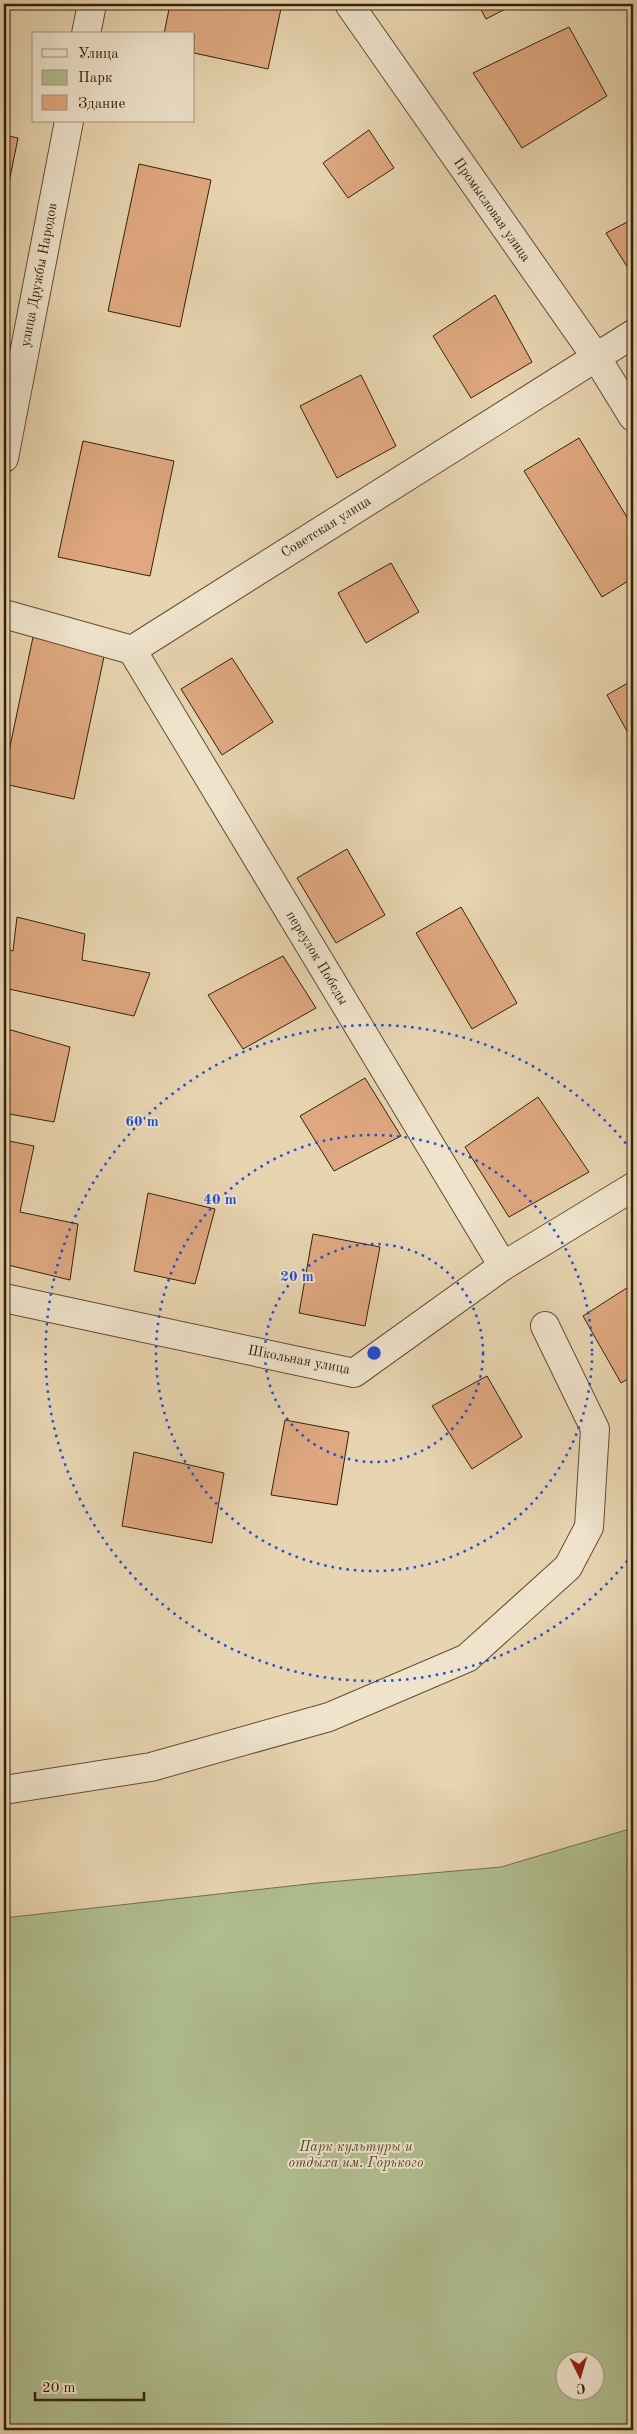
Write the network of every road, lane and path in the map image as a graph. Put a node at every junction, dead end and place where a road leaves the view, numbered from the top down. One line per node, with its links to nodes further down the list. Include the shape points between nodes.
1 (92, 4): 3 (street)
2 (349, 4): 6 (street, Промысловая улица)
3 (86, 32)
4 (69, 122): 8 (street, улица Дружбы Народов)
5 (633, 334): 6 (street, Советская улица)
6 (596, 357): 7 (street, Промысловая улица); 10 (street, Советская улица)
7 (633, 417)
8 (4, 458)
9 (4, 614): 10 (street)
10 (132, 650): 12 (street, переулок Победы)
11 (633, 1187): 12 (street, Школьная улица)
12 (503, 1266): 13 (street, Школьная улица, via 354,1373)
13 (4, 1298)
14 (545, 1326): 15 (street, via 595,1429 589,1527 568,1567 466,1658 329,1717 151,1767)
15 (4, 1790)

